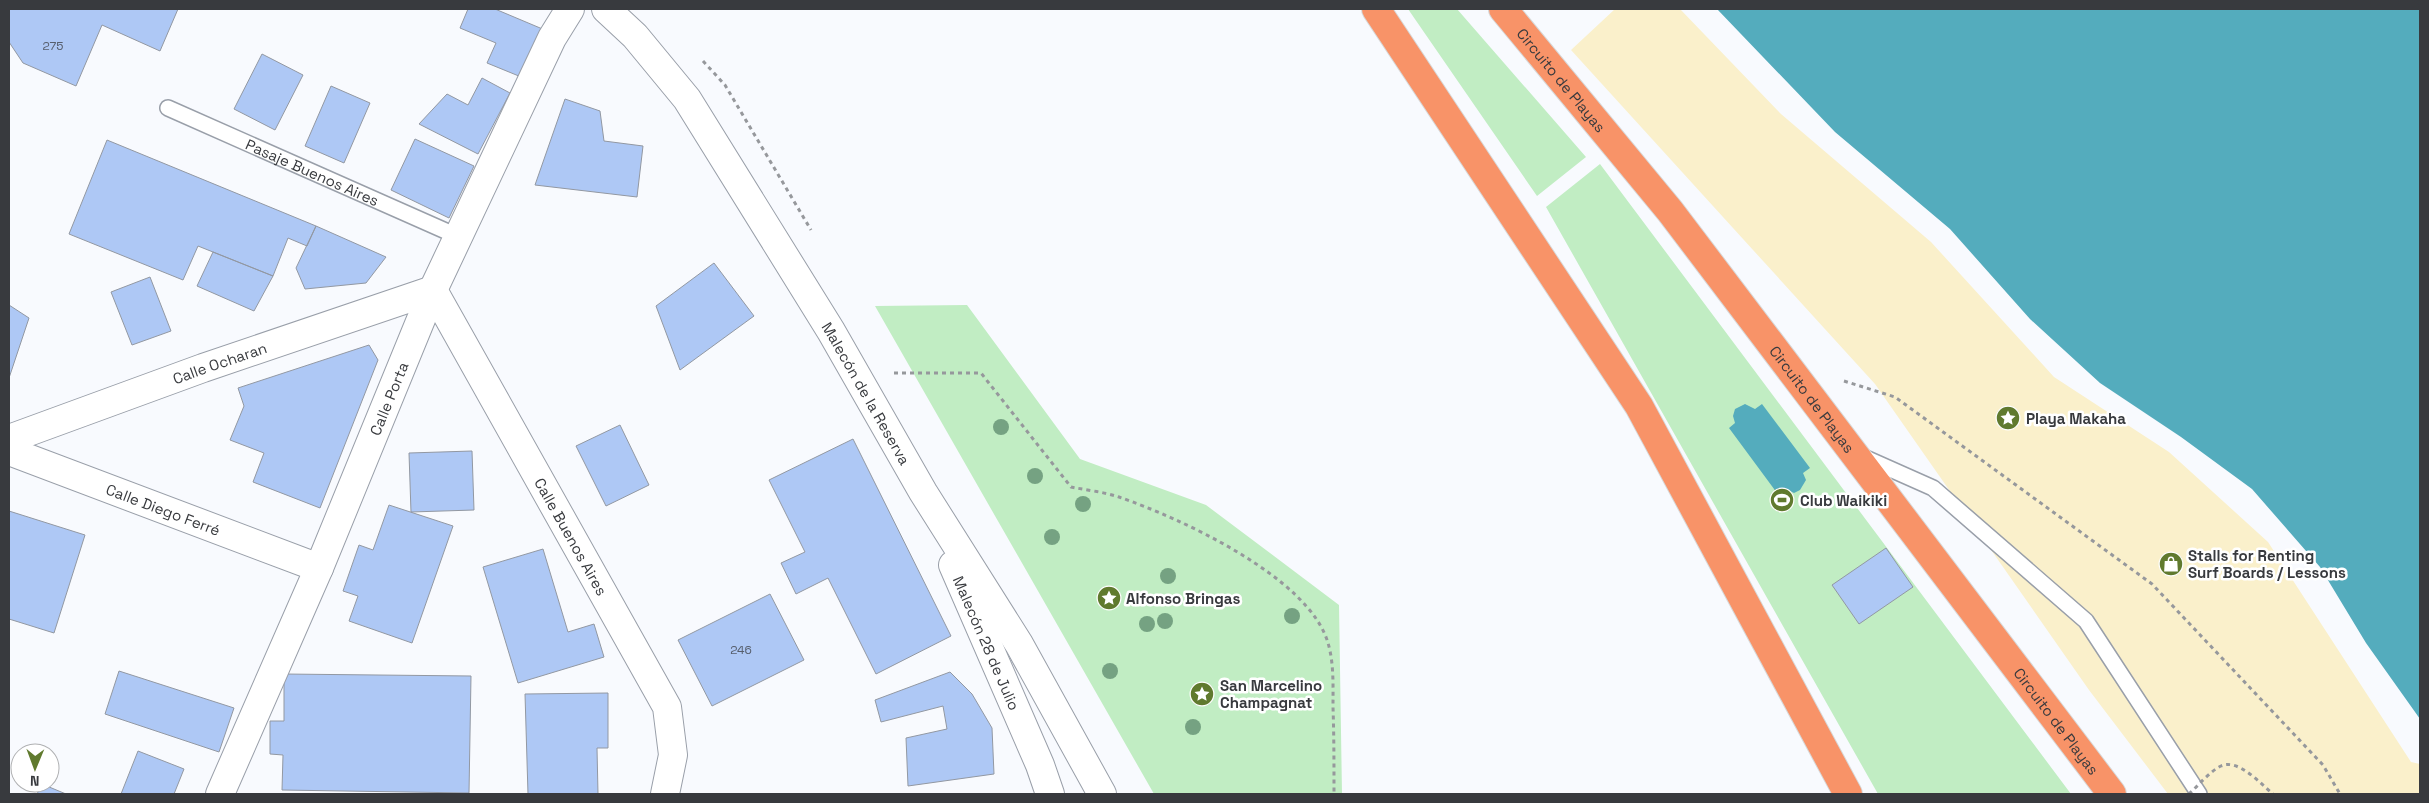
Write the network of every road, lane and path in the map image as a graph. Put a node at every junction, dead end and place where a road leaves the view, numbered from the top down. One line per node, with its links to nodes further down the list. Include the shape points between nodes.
1 (570, 9): 6 (street, Calle Porta, via 552,38)
2 (606, 9): 8 (street, Malecón de la Reserva, via 635,36 687,99)
3 (1376, 9): 20 (highway, via 1639,406)
4 (1503, 9): 12 (highway, Circuito de Playas, via 1670,211)
5 (168, 108): 6 (lane, Pasaje Buenos Aires)
6 (457, 236): 7 (street, Calle Porta)
7 (433, 290): 10 (street, Calle Ocharan, via 203,368); 14 (street, Calle Porta); 16 (street, Calle Buenos Aires, via 666,707 673,755)
8 (859, 380): 13 (street, Malecón de la Reserva); 19 (path, via 894,372 981,373 1071,487 1117,497 1164,515 1222,544 1302,599 1318,619 1328,643 1333,677)
9 (1840, 380): 25 (path, via 1895,397 2152,584 2323,765)
10 (9, 439)
11 (9, 451): 14 (street, Calle Diego Ferré)
12 (1850, 451): 21 (highway, Circuito de Playas); 23 (lane, via 1933,488 2086,621)
13 (923, 492): 17 (street, Malecón 28 de Julio); 18 (street, Malecón de la Reserva, via 1019,644)
14 (319, 568): 15 (street, Calle Porta)
15 (220, 794)
16 (665, 794)
17 (1050, 794)
18 (1102, 794)
19 (1334, 794)
20 (1848, 794)
21 (2112, 794)
22 (2189, 794): 24 (path, bridge, via 2220,766 2229,764 2238,766)
23 (2199, 794)
24 (2273, 794)
25 (2340, 794)

